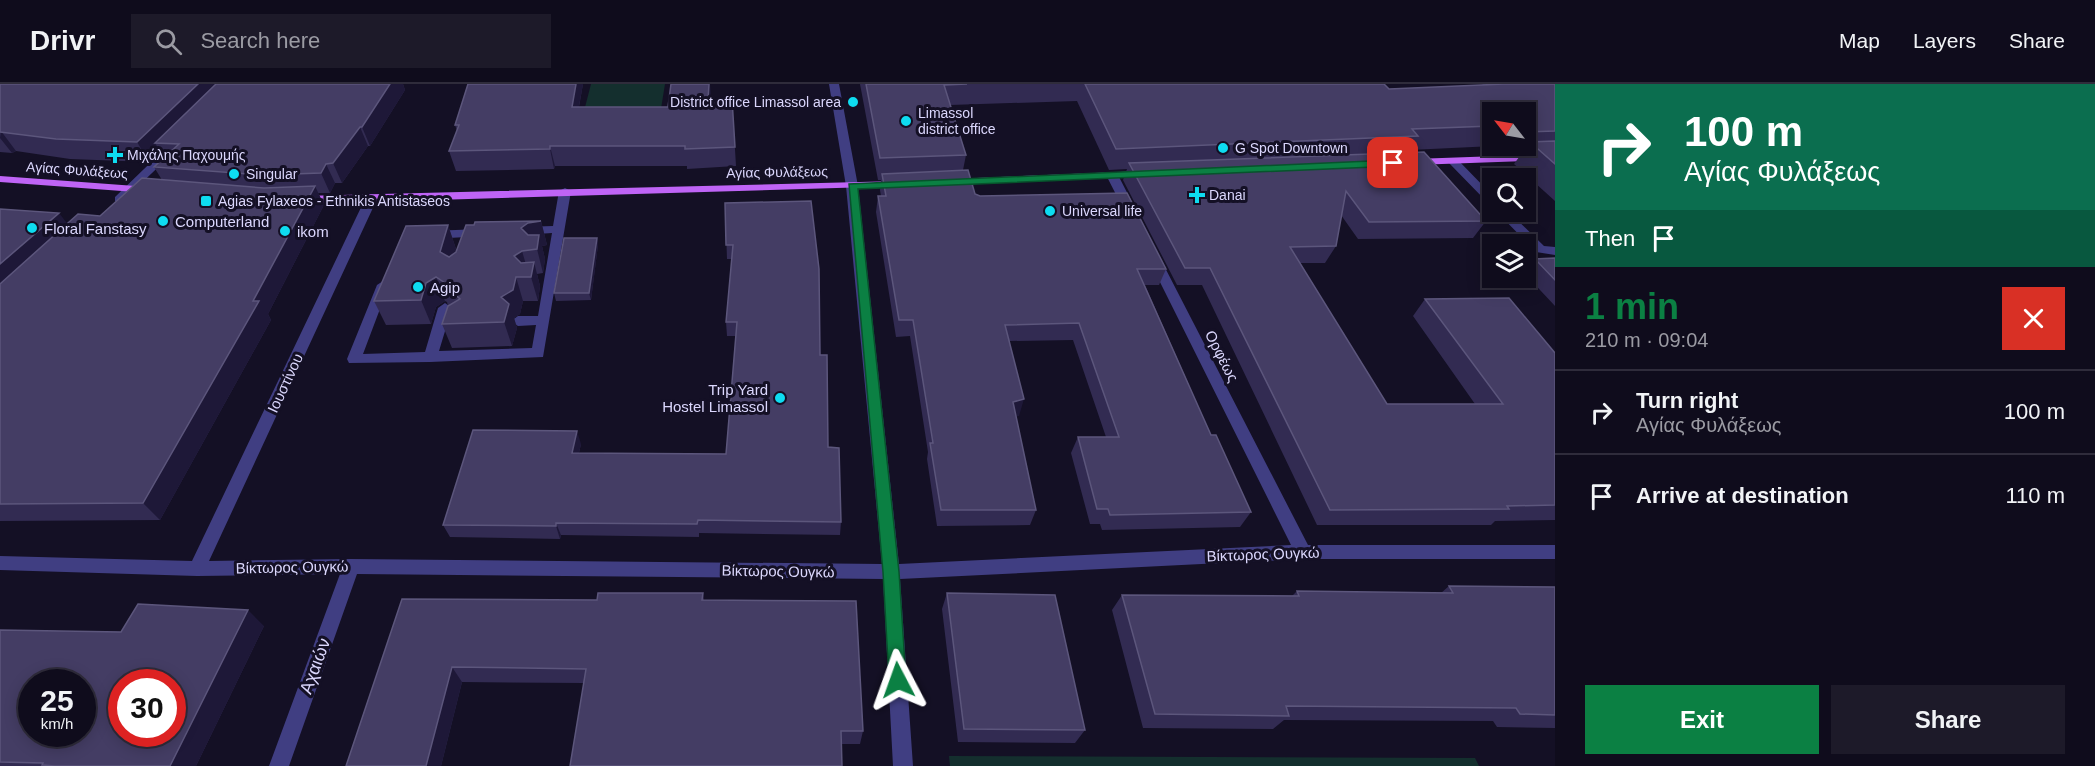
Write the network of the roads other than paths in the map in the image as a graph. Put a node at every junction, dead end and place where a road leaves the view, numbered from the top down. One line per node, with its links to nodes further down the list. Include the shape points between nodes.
1 (834, 84): 11 (street)
2 (188, 132): 12 (street)
3 (1555, 157): 4 (main road)
4 (1453, 161): 5 (main road); 14 (street)
5 (1405, 163)
6 (1159, 173): 7 (main road)
7 (1112, 175): 10 (main road); 20 (street)
8 (0, 179): 12 (main road, Αγίας Φυλάξεως)
9 (912, 183): 11 (main road, Αγίας Φυλάξεως)
10 (935, 183)
11 (852, 186): 13 (main road, Αγίας Φυλάξεως); 39 (street)
12 (130, 189): 15 (main road, Αγίας Φυλάξεως); 18 (street)
13 (565, 191): 16 (main road, Αγίας Φυλάξεως); 21 (street)
14 (1482, 191)
15 (166, 192)
16 (372, 197): 17 (main road, Αγίας Φυλάξεως); 38 (street, Ιουστίνου)
17 (285, 200)
18 (113, 205)
19 (1513, 222): 26 (street, via 1540,249)
20 (1139, 227)
21 (559, 229): 22 (street); 29 (street, via 550,253)
22 (514, 231)
23 (492, 232): 24 (street, via 468,238 424,236)
24 (415, 241)
25 (1149, 248): 34 (street, Ορφέως)
26 (1555, 251)
27 (388, 273): 33 (street, via 354,359)
28 (445, 308): 31 (street)
29 (544, 320): 30 (street); 33 (street, via 538,353)
30 (518, 321)
31 (440, 323): 32 (street); 33 (street)
32 (459, 323)
33 (430, 357)
34 (1303, 552): 35 (street, Βίκτωρος Ουγκώ); 39 (street, Βίκτωρος Ουγκώ)
35 (1555, 552)
36 (0, 563): 38 (street, Βίκτωρος Ουγκώ)
37 (351, 566): 38 (street, Βίκτωρος Ουγκώ); 39 (street, Βίκτωρος Ουγκώ); 40 (street, Αχαιών)
38 (197, 569)
39 (891, 572): 41 (street)
40 (279, 766)
41 (903, 766)

